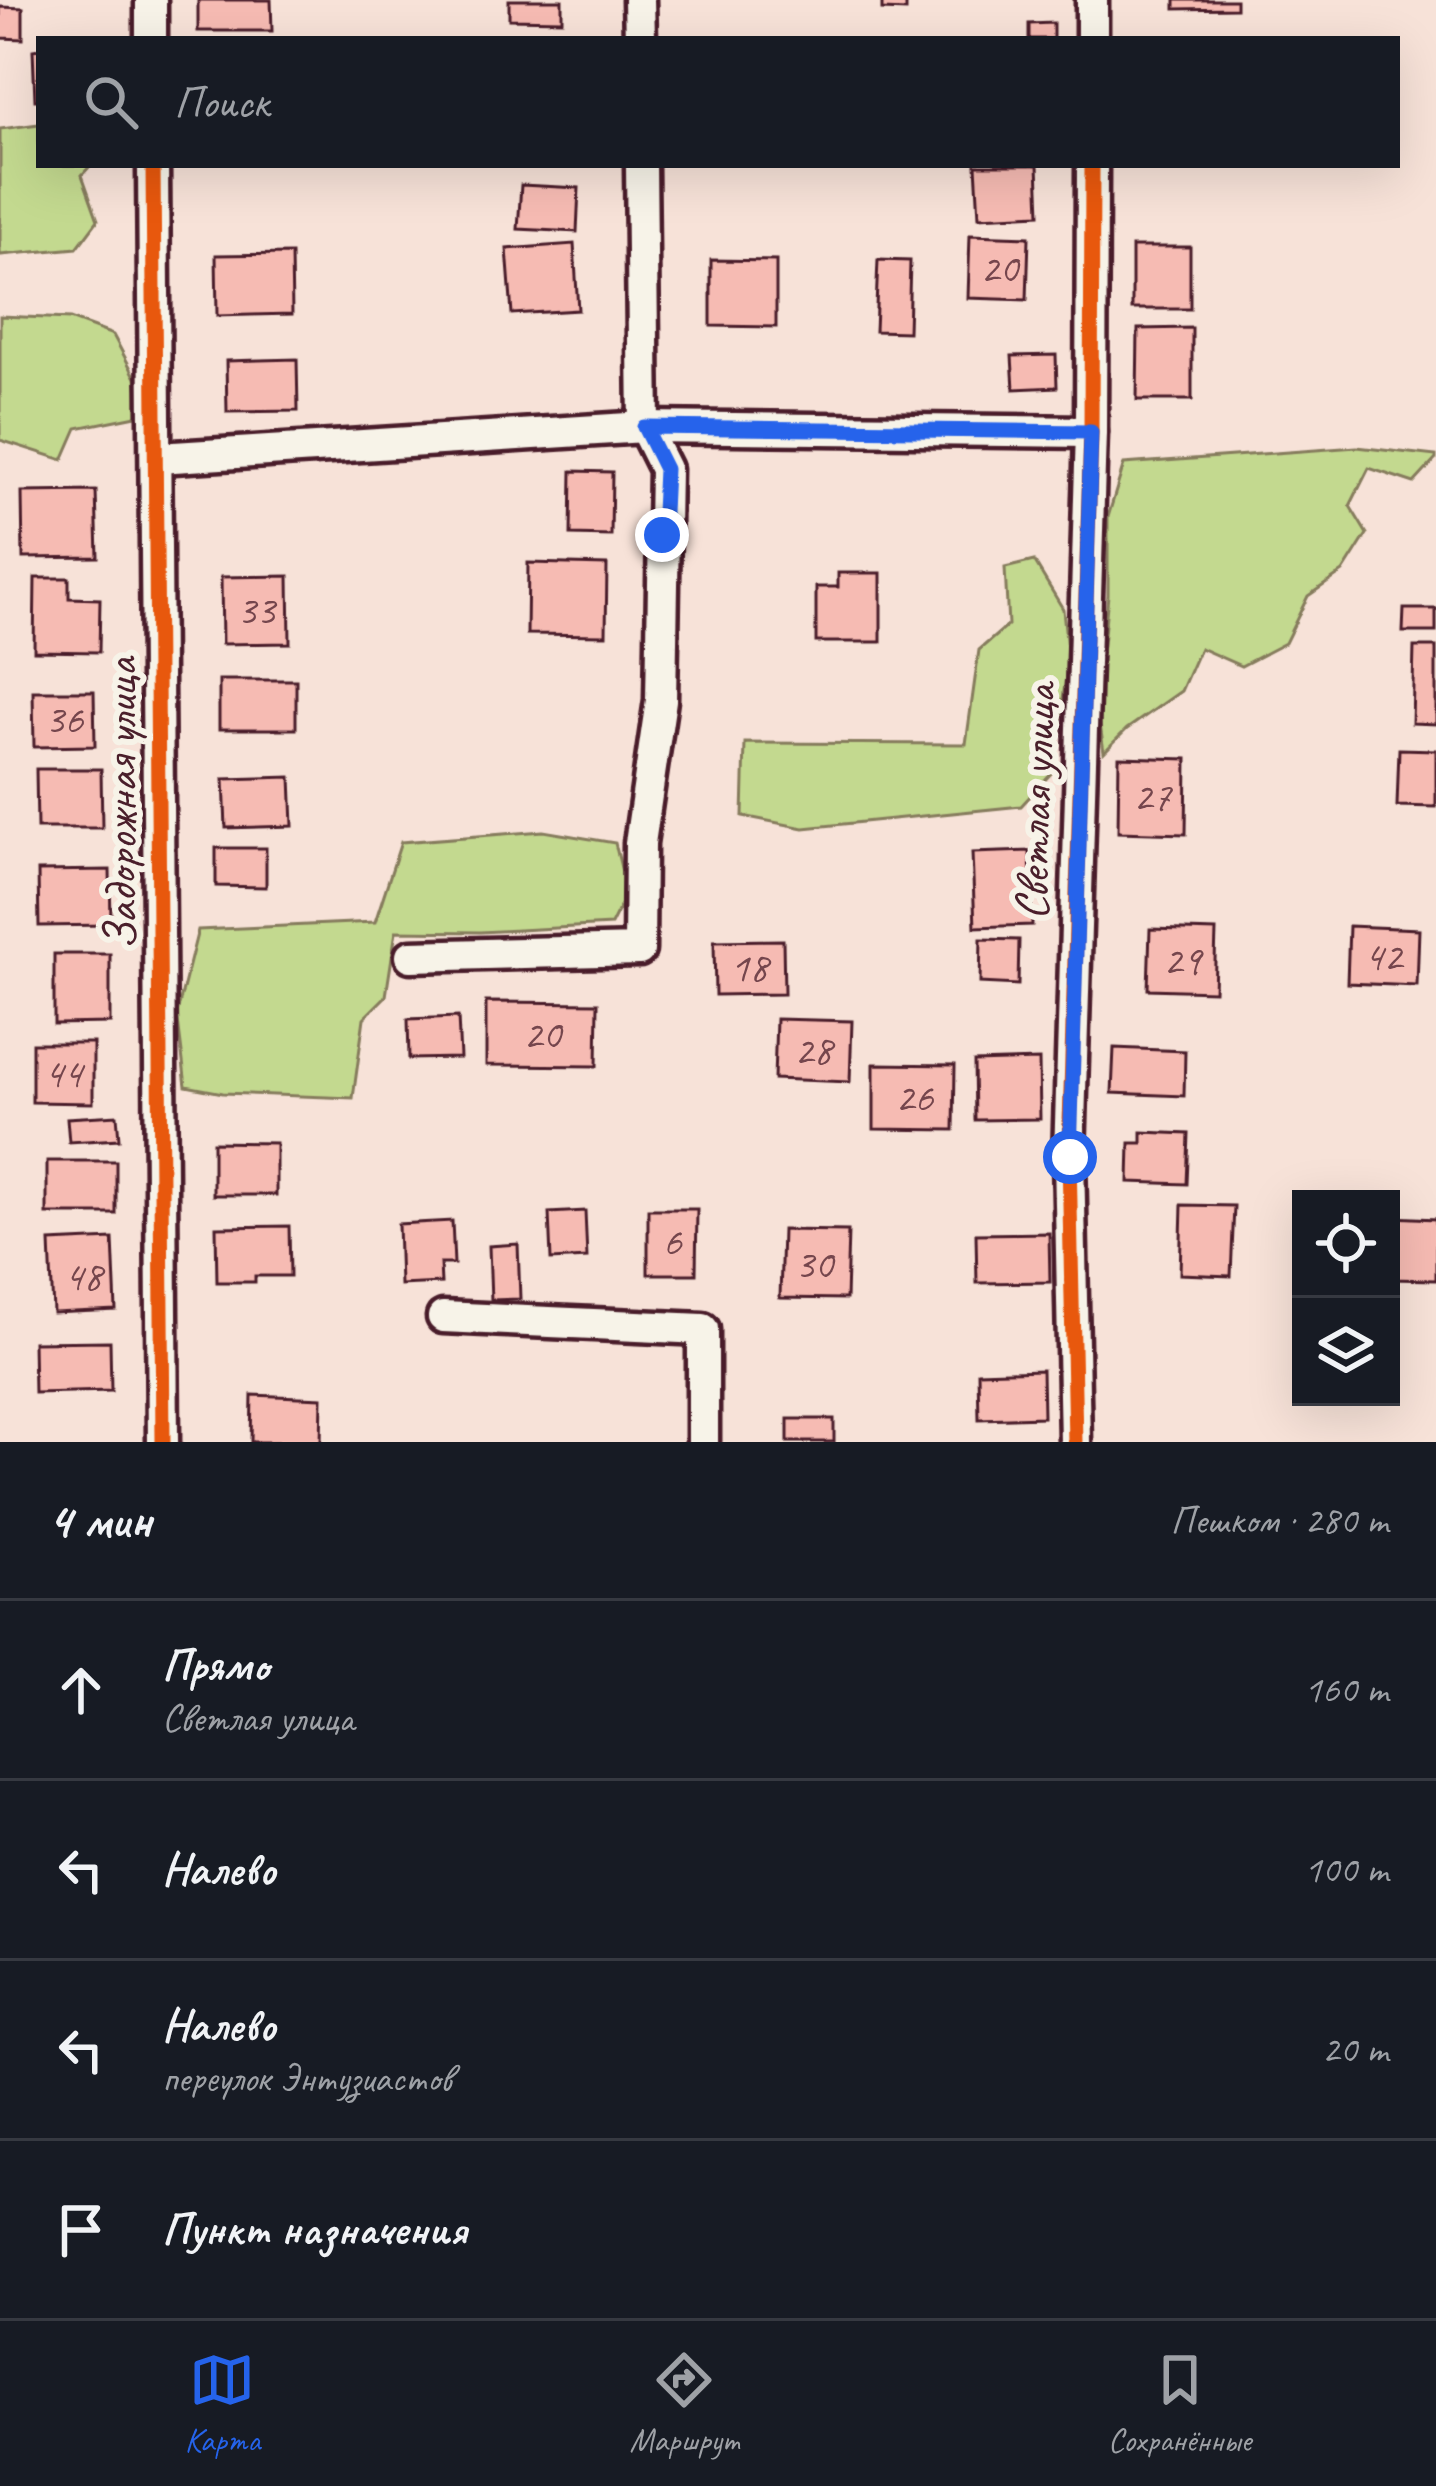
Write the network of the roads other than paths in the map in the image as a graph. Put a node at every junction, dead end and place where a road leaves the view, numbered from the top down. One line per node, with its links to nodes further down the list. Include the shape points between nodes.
1 (151, 0): 4 (street)
2 (639, 0): 5 (street)
3 (1092, 0): 6 (street)
4 (152, 36)
5 (640, 36)
6 (1092, 36)
7 (153, 168): 12 (street, Задорожная улица)
8 (641, 168): 10 (street)
9 (1092, 168): 11 (street, Светлая улица)
10 (644, 427): 11 (street); 12 (street); 13 (street, via 665,469 661,700 640,843 639,950)
11 (1091, 432): 17 (street, Светлая улица, via 1070,1157)
12 (158, 458): 15 (street, Задорожная улица)
13 (411, 956)
14 (443, 1317): 16 (street, via 703,1329)
15 (163, 1442)
16 (703, 1442)
17 (1075, 1442)

